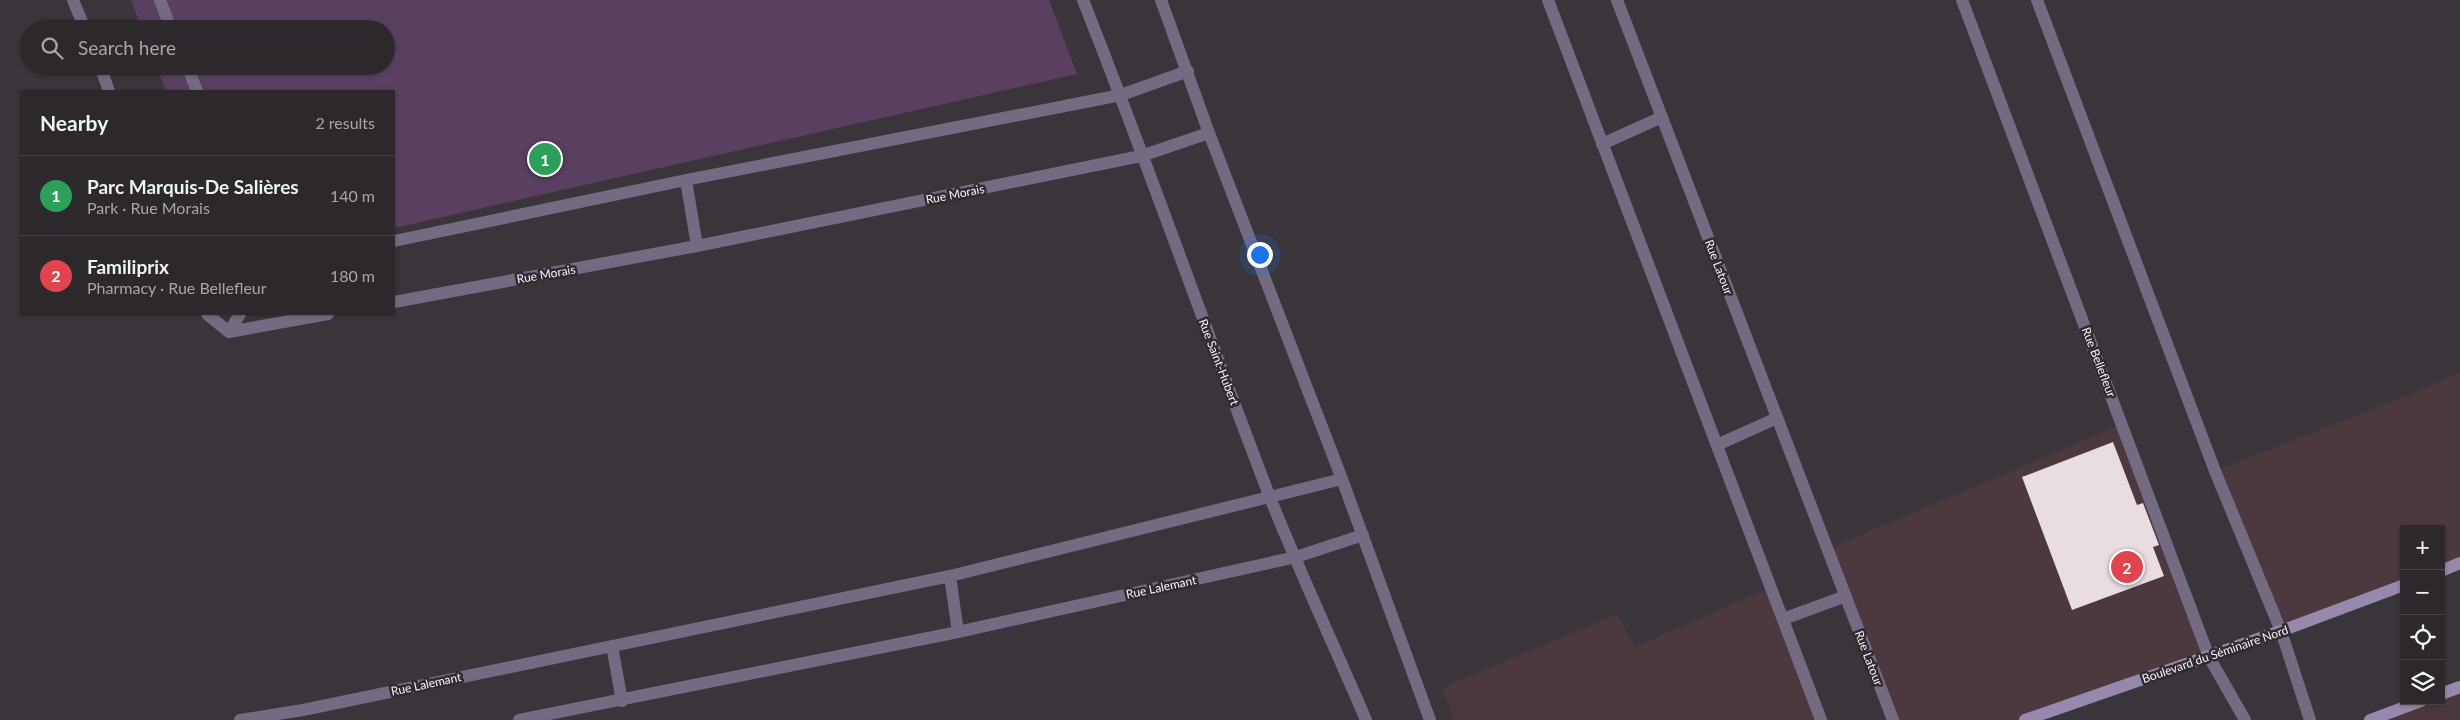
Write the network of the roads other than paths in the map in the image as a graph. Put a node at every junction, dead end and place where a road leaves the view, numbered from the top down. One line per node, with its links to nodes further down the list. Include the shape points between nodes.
1 (73, 0): 9 (street)
2 (160, 0): 10 (street)
3 (1083, 0): 16 (street, Rue Saint-Hubert)
4 (1162, 0): 11 (street)
5 (1548, 0): 19 (street)
6 (1617, 0): 17 (street, Rue Latour)
7 (1962, 0): 44 (street, Rue Bellefleur)
8 (2037, 0): 41 (street, via 2215,471)
9 (81, 20)
10 (168, 20)
11 (1188, 71): 16 (street); 18 (street)
12 (104, 75): 14 (street)
13 (191, 75): 15 (street)
14 (110, 90)
15 (197, 90)
16 (1121, 95): 20 (street, Rue Saint-Hubert); 21 (street)
17 (1662, 117): 19 (street); 29 (street, Rue Latour)
18 (1210, 133): 20 (street, Rue Morais); 31 (street)
19 (1602, 144): 30 (street)
20 (1141, 156): 23 (street, Rue Morais); 32 (street, Rue Saint-Hubert)
21 (686, 180): 22 (street); 23 (street)
22 (395, 241)
23 (697, 246): 24 (street, Rue Morais)
24 (395, 302)
25 (208, 315): 28 (street)
26 (239, 315): 28 (street)
27 (322, 315): 28 (street)
28 (228, 332)
29 (1777, 418): 30 (street); 39 (street, Rue Latour)
30 (1717, 445): 40 (street)
31 (1342, 479): 32 (street, Rue Lalemant); 33 (street)
32 (1270, 498): 34 (street, Rue Saint-Hubert); 37 (street, Rue Lalemant)
33 (1363, 535): 34 (street, Rue Lalemant); 52 (street)
34 (1296, 557): 42 (street, Rue Lalemant); 51 (street, Rue Saint-Hubert)
35 (2460, 564): 36 (main road)
36 (2444, 570)
37 (950, 576): 42 (street); 43 (street, Rue Lalemant)
38 (2400, 586): 41 (main road, Boulevard du Séminaire Nord)
39 (1846, 596): 40 (street); 54 (street, Rue Latour)
40 (1783, 619): 53 (street)
41 (2281, 631): 44 (main road, Boulevard du Séminaire Nord); 57 (street)
42 (958, 632): 47 (street, Rue Lalemant)
43 (612, 646): 47 (street); 49 (street, Rue Lalemant)
44 (2209, 657): 55 (main road, Boulevard du Séminaire Nord); 56 (street, Rue Bellefleur)
45 (2460, 687): 46 (main road)
46 (2445, 693)
47 (622, 701): 50 (street, Rue Lalemant)
48 (2410, 705): 58 (main road)
49 (240, 720)
50 (519, 720)
51 (1366, 720)
52 (1430, 720)
53 (1821, 720)
54 (1892, 720)
55 (2025, 720)
56 (2245, 720)
57 (2310, 720)
58 (2370, 720)

